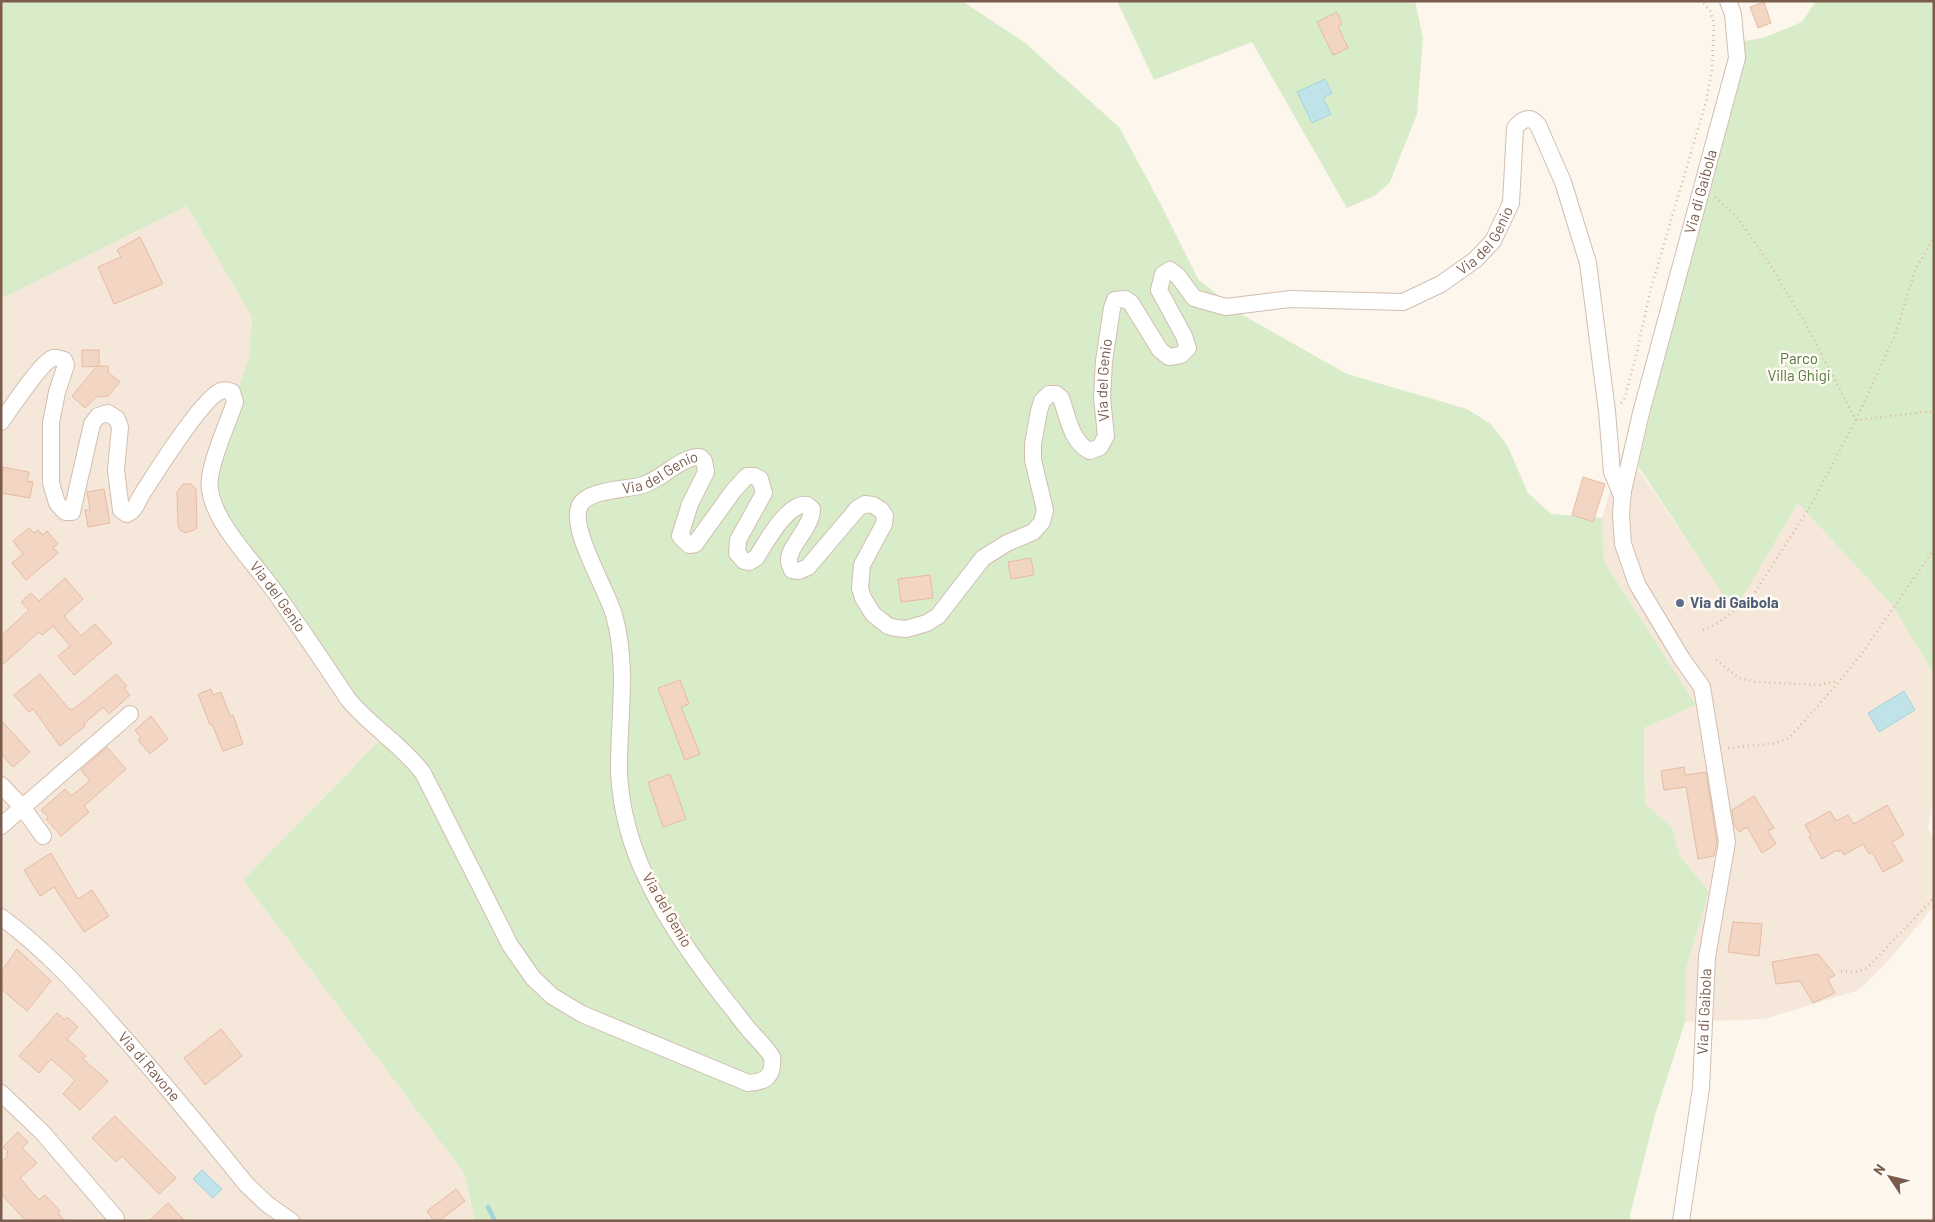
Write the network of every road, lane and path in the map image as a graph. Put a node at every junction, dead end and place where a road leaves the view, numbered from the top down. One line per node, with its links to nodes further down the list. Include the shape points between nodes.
1 (1702, 1): 5 (path, via 1714,22 1712,70 1706,102 1651,288 1624,400)
2 (1728, 1): 3 (street, Via di Gaibola, via 1733,14 1737,58)
3 (1702, 186): 7 (path, via 1737,217 1769,263); 9 (street, Via di Gaibola)
4 (1934, 238): 7 (path, via 1915,270 1895,335)
5 (1607, 411): 8 (street, Via del Genio, via 1588,263 1562,182 1538,125 1528,119 1521,121 1516,128 1511,203 1493,241 1475,260 1415,298 1403,302 1290,299 1226,307 1194,298 1170,270 1163,274 1159,290 1188,348 1181,355 1169,356 1160,350 1132,303 1115,300 1104,361 1102,398 1106,436 1100,446 1090,451 1081,447 1061,398 1049,394 1042,401 1033,444 1033,460 1045,510 1042,522 1033,532 983,558 938,616 927,624 906,629 888,626 873,614 863,598 860,588 862,565 885,516 873,505 865,504 858,508 808,567 799,572 792,570 788,562 810,521 812,509 807,505 795,507 786,514 756,558 744,561 737,553 738,540 764,493 760,479 754,476 748,476 734,490 695,544 685,542 680,536 682,529 706,472 700,457 682,462 644,485 593,495 585,500 580,506 578,520 581,534 614,615 619,642 622,695 619,773 631,838 662,907 712,983 772,1057 773,1066 768,1077 748,1083 582,1014 552,996 533,978 510,945 423,772 410,755 360,714 348,700 275,591 222,522 209,488 213,465 235,402 232,392 220,391 202,406 132,512 127,514 121,510 116,470 120,427 117,419 108,412 98,416 92,424 72,512 65,512 57,503 51,483 51,423 66,365 64,360 50,360); 9 (street, Via del Genio, via 1612,472)
6 (1934, 411): 7 (path)
7 (1856, 420): 11 (path, via 1810,504 1752,597 1718,623)
8 (1, 422)
9 (1622, 496): 15 (street, Via di Gaibola, via 1623,544 1634,576 1702,687)
10 (1934, 549): 13 (path)
11 (1702, 630)
12 (1716, 660): 13 (path, via 1739,678 1748,680 1819,685)
13 (1840, 681): 15 (path, via 1789,738 1776,743)
14 (130, 714): 17 (street)
15 (1713, 749): 26 (street, Via di Gaibola, via 1727,842 1707,957 1701,1088)
16 (1, 784): 17 (street)
17 (23, 808): 18 (street); 19 (street)
18 (1, 826)
19 (43, 836)
20 (1934, 898): 22 (path, via 1866,968 1856,972)
21 (1, 918): 25 (street, Via di Ravone, via 21,932 78,985 246,1184)
22 (1841, 971)
23 (1, 1094): 24 (street, via 42,1132)
24 (116, 1218)
25 (291, 1221)
26 (1681, 1221)

